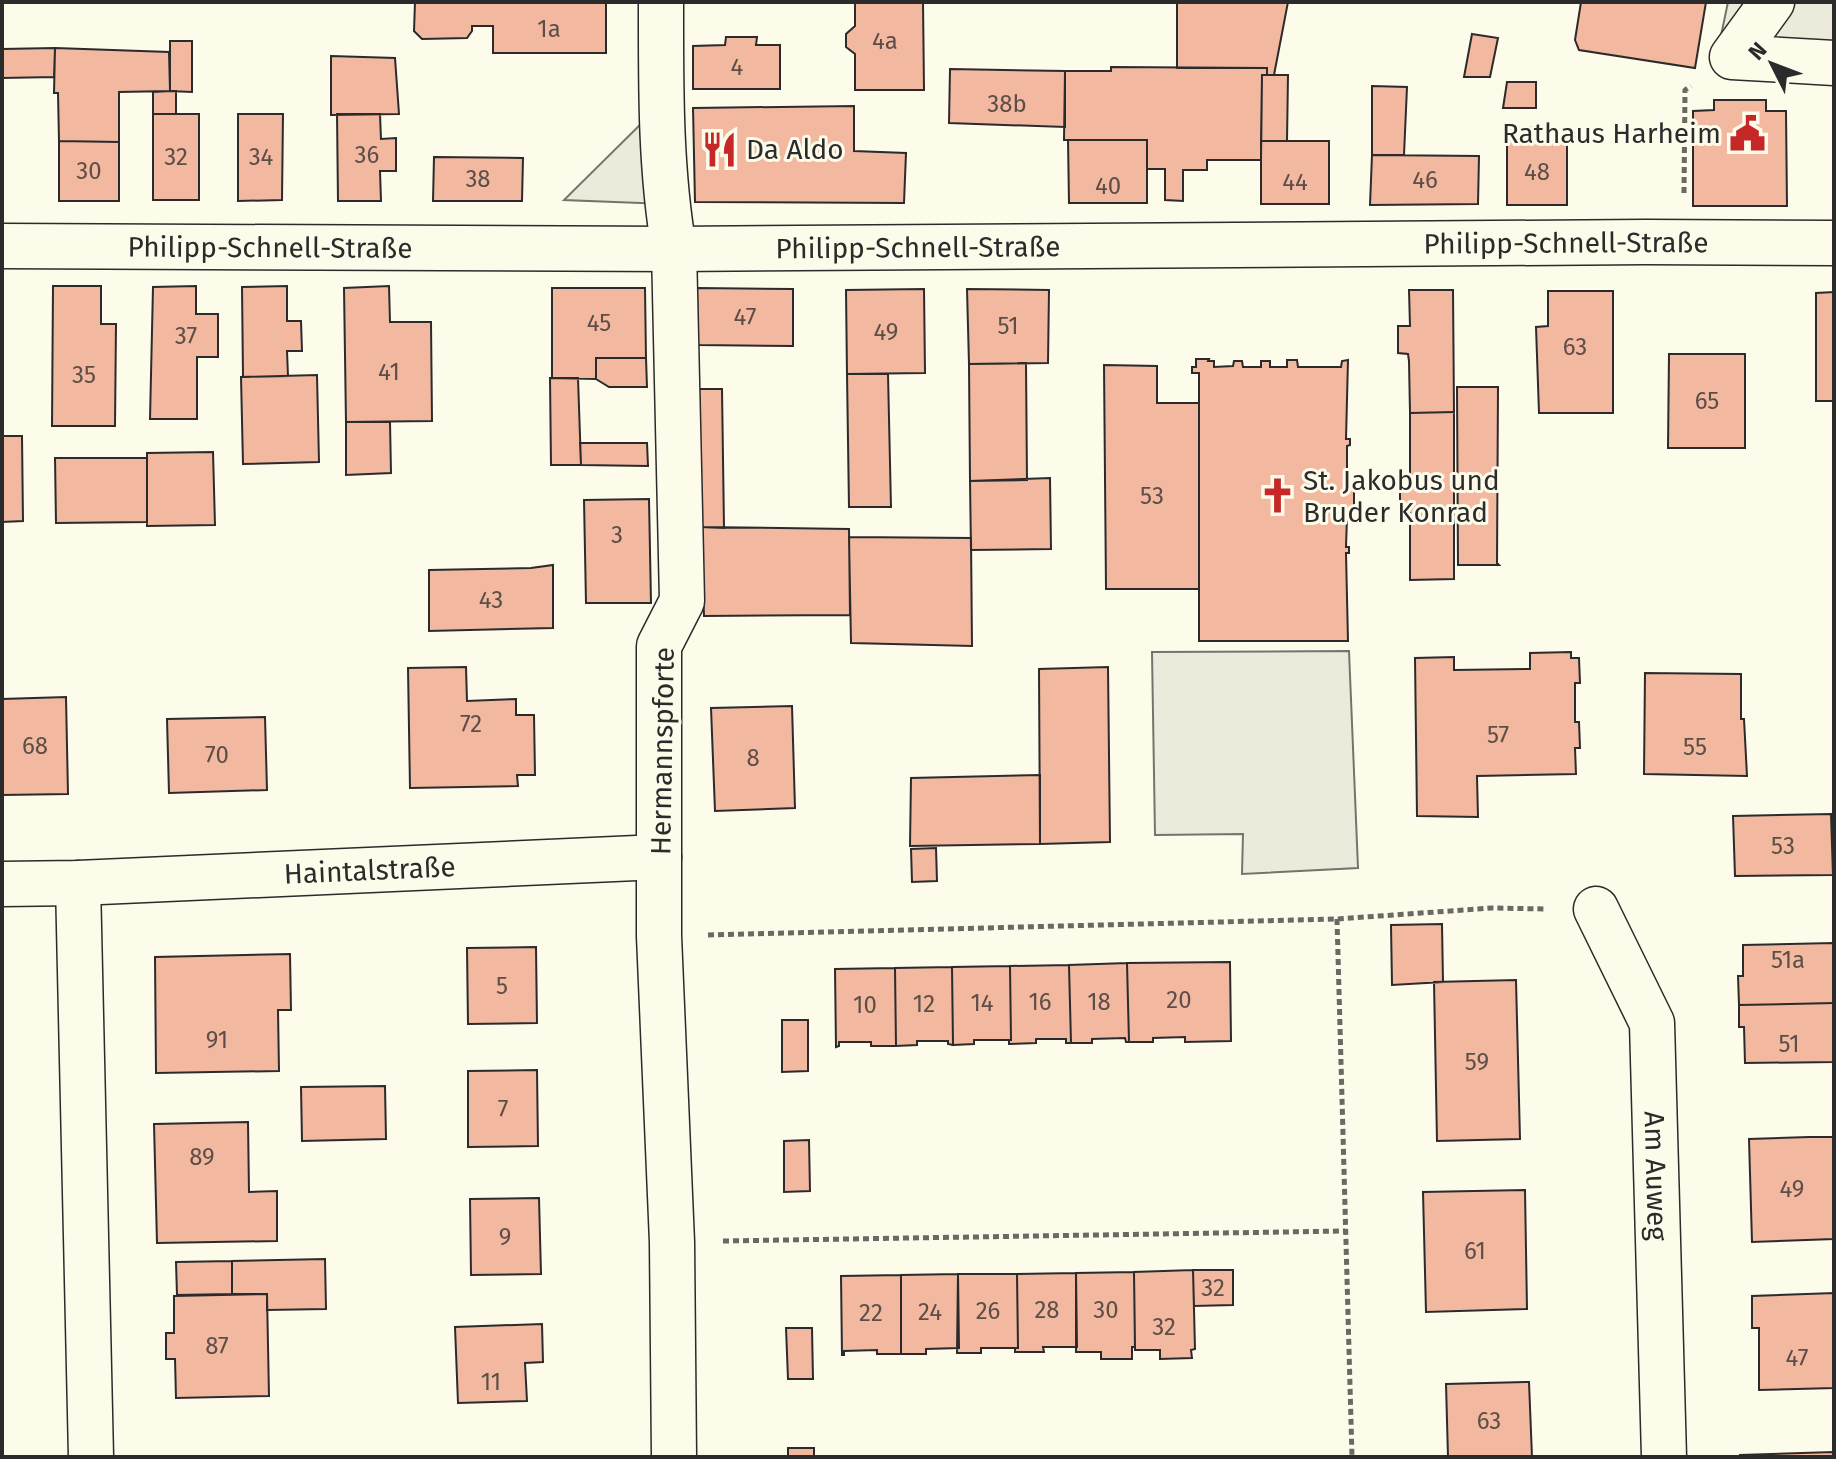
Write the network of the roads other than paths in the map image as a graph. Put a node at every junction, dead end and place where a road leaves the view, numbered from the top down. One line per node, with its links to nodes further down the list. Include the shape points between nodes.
1 (661, 2): 6 (street, Hermannspforte, via 666,204)
2 (1772, 2): 3 (street, via 1732,57)
3 (1834, 63)
4 (1834, 243): 6 (street, Philipp-Schnell-Straße)
5 (2, 246): 6 (street, Philipp-Schnell-Straße)
6 (674, 249): 7 (street, Hermannspforte, via 682,601 659,646)
7 (659, 857): 8 (street, Haintalstraße); 12 (street, Hermannspforte)
8 (78, 883): 9 (street, Haintalstraße); 11 (street)
9 (2, 884)
10 (1596, 909): 13 (street, Am Auweg, via 1652,1023)
11 (91, 1457)
12 (674, 1457)
13 (1664, 1457)

